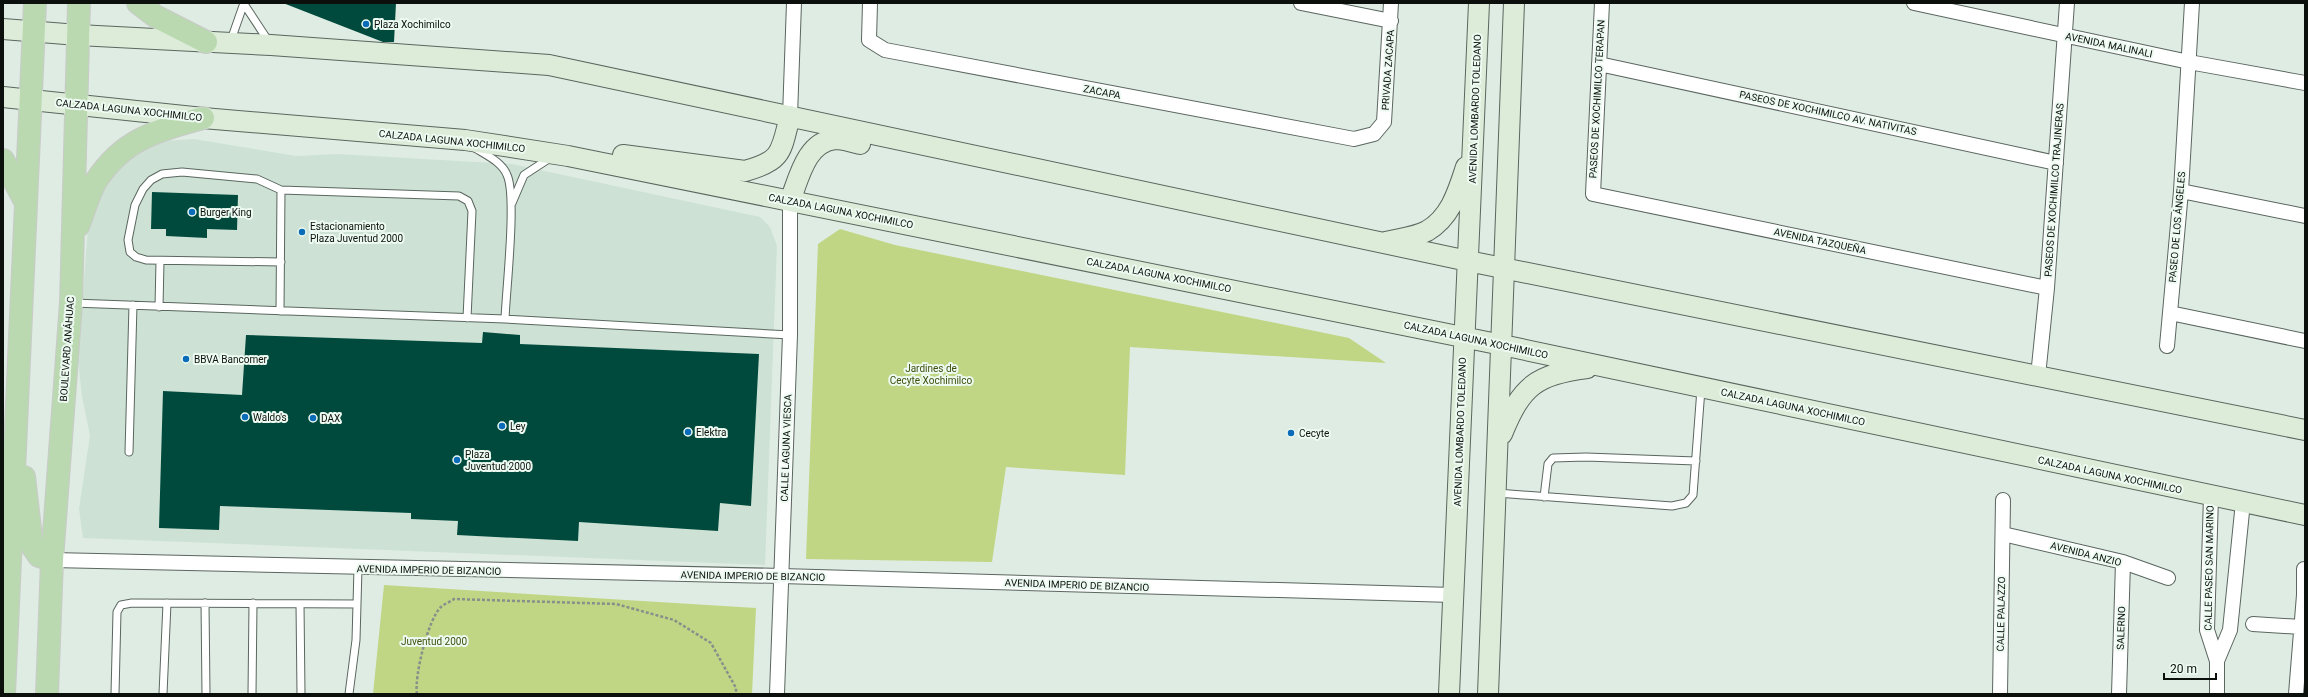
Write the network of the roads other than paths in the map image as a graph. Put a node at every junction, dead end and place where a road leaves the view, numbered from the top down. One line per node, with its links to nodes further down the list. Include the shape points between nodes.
1 (35, 3): 17 (main road)
2 (79, 3): 18 (main road, BOULEVARD ANÁHUAC)
3 (138, 3): 20 (main road, via 155,16)
4 (244, 3): 21 (lane); 22 (lane)
5 (794, 3): 29 (street)
6 (870, 3): 31 (street, ZACAPA, via 869,40 885,50 1354,139)
7 (1301, 3): 15 (street)
8 (1391, 3): 15 (street, PRIVADA ZACAPA)
9 (1479, 3): 33 (main road, AVENIDA LOMBARDO TOLEDANO)
10 (1514, 3): 51 (main road)
11 (1602, 3): 24 (street, PASEOS DE XOCHIMILCO TERAPAN)
12 (1914, 3): 19 (street, AVENIDA MALINALI)
13 (2066, 3): 19 (street, PASEOS DE XOCHIMILCO TRAJINERAS)
14 (2192, 3): 23 (street, PASEO DE LOS ÁNGELES)
15 (1391, 22): 31 (street, PRIVADA ZACAPA, via 1384,122)
16 (3, 29): 17 (main road)
17 (34, 32): 18 (main road); 27 (main road)
18 (78, 35): 20 (main road); 28 (main road, BOULEVARD ANÁHUAC)
19 (2065, 36): 23 (street, AVENIDA MALINALI); 37 (street, PASEOS DE XOCHIMILCO TRAJINERAS)
20 (206, 42): 21 (main road)
21 (230, 43): 22 (main road)
22 (271, 45): 29 (main road, via 549,65)
23 (2189, 62): 25 (street, AVENIDA MALINALI); 40 (street, PASEO DE LOS ÁNGELES)
24 (1600, 64): 37 (street, PASEOS DE XOCHIMILCO AV. NATIVITAS); 41 (street, PASEOS DE XOCHIMILCO TERAPAN)
25 (2305, 83)
26 (3, 97): 27 (main road, CALZADA LAGUNA XOCHIMILCO)
27 (29, 100): 28 (main road, CALZADA LAGUNA XOCHIMILCO); 44 (main road)
28 (75, 104): 30 (main road, CALZADA LAGUNA XOCHIMILCO); 46 (main road, BOULEVARD ANÁHUAC)
29 (790, 116): 34 (main road, via 781,151 763,166 745,171 557,146); 38 (main road)
30 (203, 118): 32 (main road, CALZADA LAGUNA XOCHIMILCO); 46 (main road, via 153,132 116,154 96,182)
31 (1374, 134)
32 (465, 140): 34 (main road, CALZADA LAGUNA XOCHIMILCO); 43 (lane, via 503,168 510,182)
33 (1473, 146): 47 (main road, via 1454,203 1442,219 1426,232); 49 (main road, AVENIDA LOMBARDO TOLEDANO)
34 (518, 147): 35 (main road, CALZADA LAGUNA XOCHIMILCO)
35 (568, 156): 42 (main road, CALZADA LAGUNA XOCHIMILCO); 43 (lane, via 548,159 530,169 524,175)
36 (3, 160): 44 (main road)
37 (2056, 163): 52 (street, PASEOS DE XOCHIMILCO TRAJINERAS)
38 (1076, 178): 42 (main road, via 1070,181 1026,178 837,139 816,147 807,158); 47 (main road)
39 (281, 190): 48 (lane, via 257,179 182,172 171,172 151,180 135,205 128,240 130,252 136,257); 50 (lane); 58 (lane, via 458,196 468,201 472,211)
40 (2181, 191): 45 (street); 57 (street, PASEO DE LOS ÁNGELES)
41 (1593, 194): 52 (street, AVENIDA TAZQUEÑA)
42 (790, 201): 60 (street, CALLE LAGUNA VIESCA); 61 (main road, CALZADA LAGUNA XOCHIMILCO)
43 (511, 205): 59 (lane)
44 (27, 207): 69 (main road)
45 (2305, 216)
46 (73, 239): 53 (main road, BOULEVARD ANÁHUAC)
47 (1382, 243): 49 (main road)
48 (160, 261): 50 (lane); 55 (lane)
49 (1468, 261): 51 (main road); 61 (main road, AVENIDA LOMBARDO TOLEDANO)
50 (282, 262): 56 (lane)
51 (1505, 268): 63 (main road); 66 (main road)
52 (2047, 288): 66 (street, PASEOS DE XOCHIMILCO TRAJINERAS)
53 (71, 303): 54 (lane); 80 (main road, BOULEVARD ANÁHUAC)
54 (133, 305): 55 (lane); 71 (lane)
55 (159, 307): 56 (lane)
56 (280, 311): 58 (lane)
57 (2170, 313): 62 (street); 64 (street, PASEO DE LOS ÁNGELES)
58 (467, 318): 59 (lane)
59 (505, 320): 60 (lane)
60 (790, 335): 84 (street, CALLE LAGUNA VIESCA)
61 (1464, 338): 63 (main road, CALZADA LAGUNA XOCHIMILCO); 86 (main road, AVENIDA LOMBARDO TOLEDANO)
62 (2305, 341)
63 (1502, 345): 65 (main road, CALZADA LAGUNA XOCHIMILCO); 70 (main road)
64 (2167, 346)
65 (1601, 366): 67 (main road, CALZADA LAGUNA XOCHIMILCO); 70 (main road, via 1560,372 1525,391 1510,415)
66 (2038, 376): 68 (main road)
67 (1701, 387): 72 (lane); 75 (main road, CALZADA LAGUNA XOCHIMILCO)
68 (2305, 430)
69 (10, 433): 80 (main road, via 29,511 32,546 39,556); 96 (main road)
70 (1498, 443): 73 (main road)
71 (129, 452)
72 (1696, 461): 74 (lane, via 1553,458 1548,464); 74 (lane, via 1692,495 1686,503 1672,506)
73 (1497, 493): 74 (lane); 106 (main road)
74 (1544, 496)
75 (2210, 496): 77 (main road, CALZADA LAGUNA XOCHIMILCO); 95 (street, CALLE PASEO SAN MARINO, via 2207,630)
76 (2003, 500): 79 (street, CALLE PALAZZO)
77 (2243, 502): 78 (main road, CALZADA LAGUNA XOCHIMILCO); 95 (street, CALLE PASEO SAN MARINO, via 2230,630)
78 (2305, 515)
79 (2003, 534): 81 (street, AVENIDA ANZIO); 107 (street, CALLE PALAZZO)
80 (52, 560): 82 (street, AVENIDA IMPERIO DE BIZANCIO); 97 (main road, BOULEVARD ANÁHUAC)
81 (2123, 562): 85 (street, AVENIDA ANZIO); 108 (street, SALERNO)
82 (358, 568): 84 (street, AVENIDA IMPERIO DE BIZANCIO); 92 (lane)
83 (2304, 569): 87 (street)
84 (781, 576): 86 (street, AVENIDA IMPERIO DE BIZANCIO); 104 (street, CALLE LAGUNA VIESCA)
85 (2168, 578)
86 (1453, 595): 105 (main road, AVENIDA LOMBARDO TOLEDANO)
87 (2304, 595): 94 (street)
88 (167, 603): 89 (lane); 98 (lane, via 132,603 121,605 117,612); 99 (lane)
89 (205, 603): 90 (lane); 100 (lane)
90 (253, 603): 91 (lane); 101 (lane)
91 (300, 604): 92 (lane); 102 (lane)
92 (357, 604): 103 (lane)
93 (2253, 624): 94 (street)
94 (2301, 627): 110 (street)
95 (2217, 661): 109 (street, CALLE PASEO SAN MARINO)
96 (4, 694)
97 (47, 694)
98 (115, 694)
99 (163, 694)
100 (206, 694)
101 (252, 694)
102 (301, 694)
103 (349, 694)
104 (776, 694)
105 (1450, 694)
106 (1488, 694)
107 (2000, 694)
108 (2119, 694)
109 (2217, 694)
110 (2296, 694)

